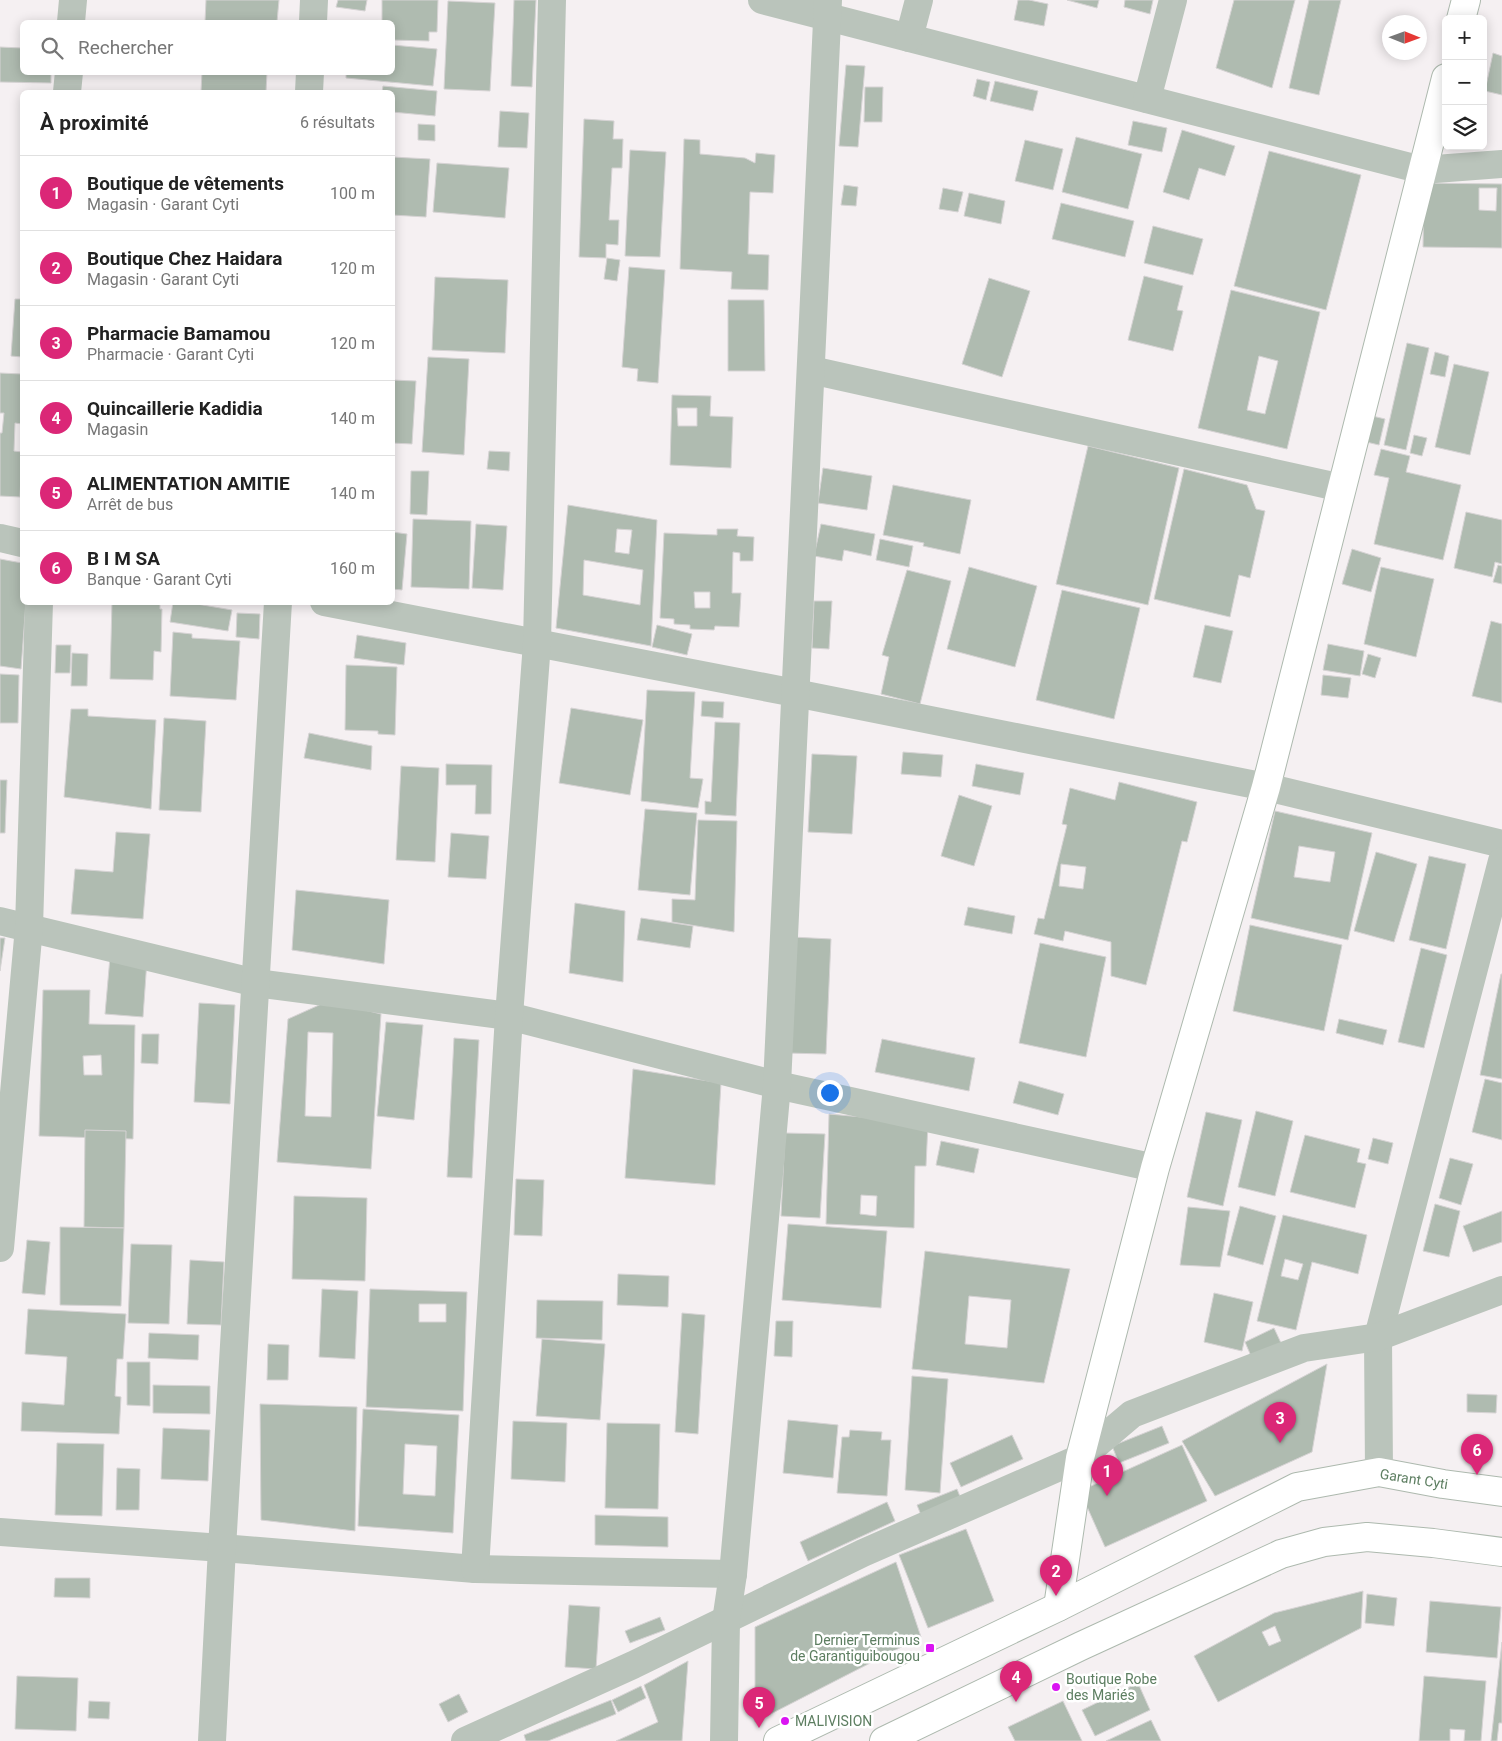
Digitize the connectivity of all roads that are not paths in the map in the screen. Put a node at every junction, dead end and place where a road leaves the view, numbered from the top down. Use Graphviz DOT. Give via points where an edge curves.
graph roads {
  1 [pos="73,0"];
  2 [pos="314,0"];
  3 [pos="552,0"];
  4 [pos="762,0"];
  5 [pos="919,0"];
  6 [pos="1173,0"];
  7 [pos="1466,0"];
  8 [pos="828,8"];
  9 [pos="1462,15"];
  10 [pos="72,20"];
  11 [pos="313,20"];
  12 [pos="909,38"];
  13 [pos="68,75"];
  14 [pos="310,75"];
  15 [pos="67,90"];
  16 [pos="309,90"];
  17 [pos="1442,93"];
  18 [pos="1147,99"];
  19 [pos="1502,164"];
  20 [pos="1422,170"];
  21 [pos="811,370"];
  22 [pos="1342,488"];
  23 [pos="0,538"];
  24 [pos="20,543"];
  25 [pos="39,605"];
  26 [pos="278,605"];
  27 [pos="340,605"];
  28 [pos="537,643"];
  29 [pos="795,693"];
  30 [pos="1266,786"];
  31 [pos="1502,844"];
  32 [pos="1502,861"];
  33 [pos="0,920"];
  34 [pos="29,927"];
  35 [pos="256,983"];
  36 [pos="509,1016"];
  37 [pos="777,1084"];
  38 [pos="1155,1168"];
  39 [pos="0,1248"];
  40 [pos="1502,1290"];
  41 [pos="1378,1337"];
  42 [pos="1080,1458"];
  43 [pos="1379,1472"];
  44 [pos="1502,1492"];
  45 [pos="0,1532"];
  46 [pos="222,1548"];
  47 [pos="1502,1552"];
  48 [pos="475,1569"];
  49 [pos="733,1574"];
  50 [pos="1058,1607"];
  51 [pos="726,1621"];
  52 [pos="918,1733"];
  53 [pos="212,1741"];
  54 [pos="465,1741"];
  55 [pos="724,1741"];
  56 [pos="778,1741"];
  57 [pos="884,1741"];
  1 -- 10 [label="street"];
  2 -- 11 [label="street"];
  3 -- 28 [label="street"];
  4 -- 8 [label="street"];
  5 -- 12 [label="street"];
  6 -- 18 [label="street"];
  7 -- 9 [label="street"];
  8 -- 12 [label="street"];
  8 -- 21 [label="street"];
  12 -- 18 [label="street"];
  13 -- 15 [label="street"];
  14 -- 16 [label="street"];
  17 -- 20 [label="street"];
  18 -- 20 [label="street"];
  19 -- 20 [label="street"];
  20 -- 22 [label="street"];
  21 -- 22 [label="street"];
  21 -- 29 [label="street"];
  22 -- 30 [label="street"];
  23 -- 24 [label="street"];
  25 -- 34 [label="street"];
  26 -- 35 [label="street"];
  27 -- 28 [label="street"];
  28 -- 29 [label="street"];
  28 -- 36 [label="street"];
  29 -- 30 [label="street"];
  29 -- 37 [label="street"];
  30 -- 31 [label="street"];
  30 -- 38 [label="street"];
  32 -- 41 [label="street"];
  33 -- 34 [label="street"];
  34 -- 35 [label="street"];
  34 -- 39 [label="street"];
  35 -- 36 [label="street"];
  35 -- 46 [label="street"];
  36 -- 37 [label="street"];
  36 -- 48 [label="street"];
  37 -- 38 [label="street"];
  37 -- 49 [label="street"];
  38 -- 42 [label="street"];
  40 -- 41 [label="street"];
  41 -- 42 [label="street" via="1304,1348 1132,1414"];
  41 -- 43 [label="street"];
  42 -- 50 [label="street"];
  42 -- 51 [label="street" via="863,1553"];
  43 -- 44 [label="street, Garant Cyti"];
  43 -- 50 [label="street, Garant Cyti" via="1297,1487"];
  45 -- 46 [label="street"];
  46 -- 48 [label="street"];
  46 -- 53 [label="street"];
  47 -- 52 [label="street" via="1367,1536 1324,1542 1281,1554 1081,1646"];
  48 -- 49 [label="street"];
  49 -- 51 [label="street"];
  50 -- 56 [label="street, Garant Cyti"];
  51 -- 54 [label="street"];
  51 -- 55 [label="street"];
  52 -- 57 [label="street"];
}
